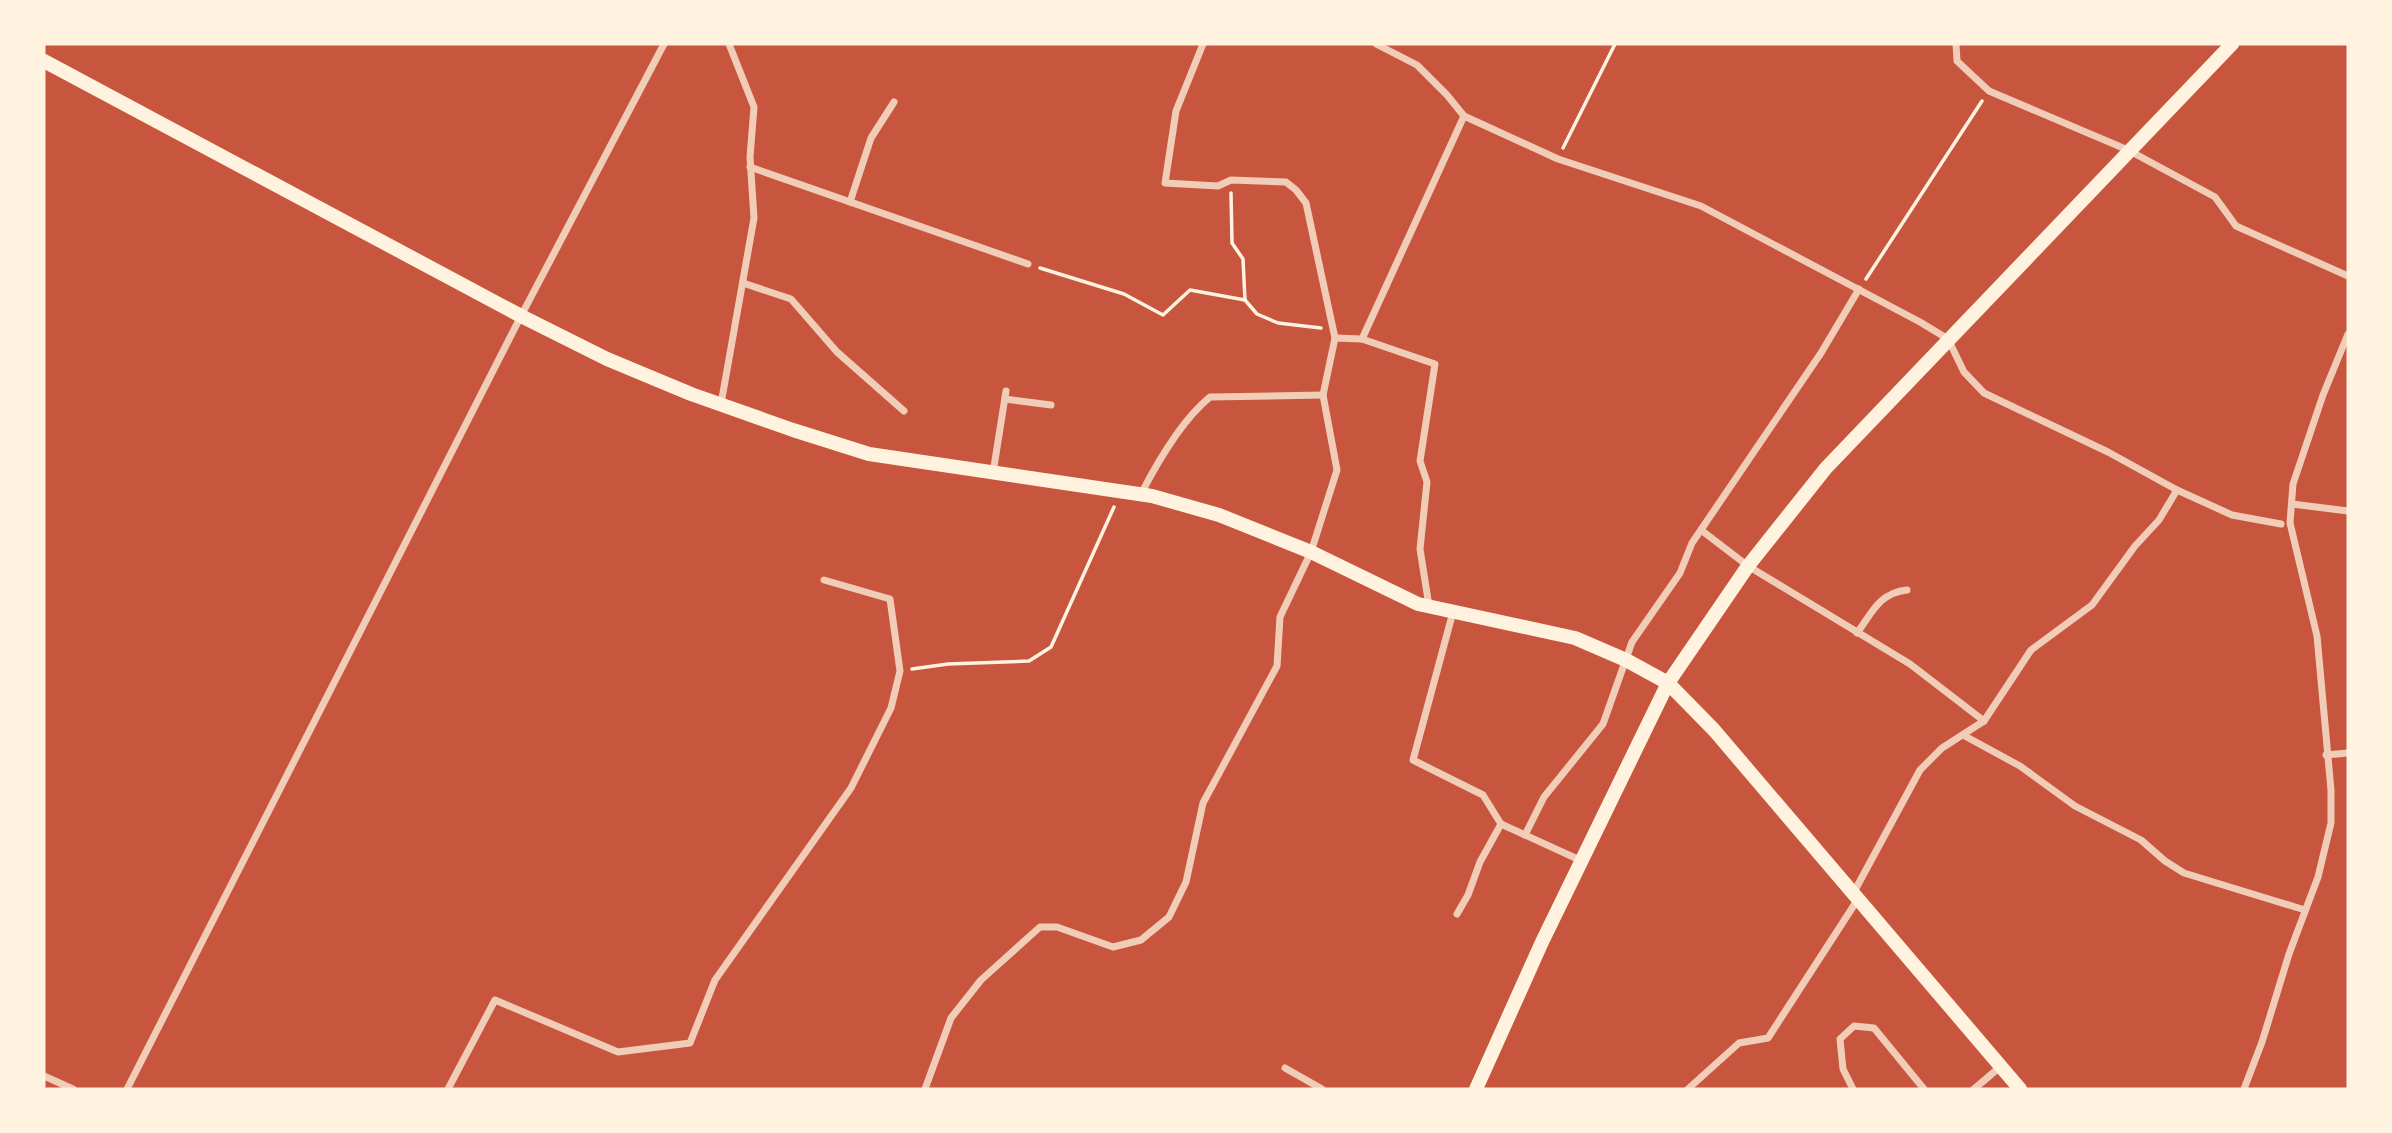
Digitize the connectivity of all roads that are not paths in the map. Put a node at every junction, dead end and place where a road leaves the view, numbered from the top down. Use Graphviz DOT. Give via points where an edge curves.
graph roads {
  1 [pos="664,44"];
  2 [pos="729,44"];
  3 [pos="1203,44"];
  4 [pos="1376,44"];
  5 [pos="1956,44"];
  6 [pos="2232,44"];
  7 [pos="44,61"];
  8 [pos="894,102"];
  9 [pos="1464,116"];
  10 [pos="2128,150"];
  11 [pos="750,167"];
  12 [pos="850,202"];
  13 [pos="1028,264"];
  14 [pos="2348,276"];
  15 [pos="743,283"];
  16 [pos="1859,289"];
  17 [pos="521,316"];
  18 [pos="1334,334"];
  19 [pos="2348,334"];
  20 [pos="1362,338"];
  21 [pos="1948,339"];
  22 [pos="1323,395"];
  23 [pos="721,404"];
  24 [pos="1051,405"];
  25 [pos="904,411"];
  26 [pos="993,474"];
  27 [pos="2177,489"];
  28 [pos="1141,495"];
  29 [pos="2291,504"];
  30 [pos="2348,511"];
  31 [pos="2281,524"];
  32 [pos="1701,530"];
  33 [pos="1311,552"];
  34 [pos="1748,565"];
  35 [pos="824,580"];
  36 [pos="1907,590"];
  37 [pos="1429,606"];
  38 [pos="1453,612"];
  39 [pos="1857,633"];
  40 [pos="1626,660"];
  41 [pos="1668,683"];
  42 [pos="1984,721"];
  43 [pos="1963,735"];
  44 [pos="2348,753"];
  45 [pos="2326,755"];
  46 [pos="1501,824"];
  47 [pos="1525,835"];
  48 [pos="1582,862"];
  49 [pos="1856,895"];
  50 [pos="2305,910"];
  51 [pos="1457,914"];
  52 [pos="2001,1066"];
  53 [pos="1285,1068"];
  54 [pos="44,1076"];
  55 [pos="73,1089"];
  56 [pos="127,1089"];
  57 [pos="447,1089"];
  58 [pos="925,1089"];
  59 [pos="1322,1089"];
  60 [pos="1476,1089"];
  61 [pos="1688,1089"];
  62 [pos="1853,1089"];
  63 [pos="1924,1089"];
  64 [pos="1974,1089"];
  65 [pos="2020,1089"];
  66 [pos="2244,1089"];
  1 -- 17 [label="street"];
  2 -- 11 [label="street" via="754,107"];
  3 -- 18 [label="street" via="1176,111 1165,183 1218,186 1231,180 1286,181 1306,203"];
  4 -- 9 [label="street" via="1417,65"];
  5 -- 10 [label="street" via="1957,61 1989,91"];
  6 -- 10 [label="main road"];
  7 -- 17 [label="main road"];
  8 -- 12 [label="street" via="871,138"];
  9 -- 16 [label="street" via="1558,159 1701,206"];
  9 -- 20 [label="street"];
  10 -- 14 [label="street" via="2215,197 2236,226"];
  10 -- 21 [label="main road"];
  11 -- 12 [label="street"];
  11 -- 15 [label="street" via="754,218"];
  12 -- 13 [label="street"];
  15 -- 23 [label="street"];
  15 -- 25 [label="street" via="791,299 836,352"];
  16 -- 21 [label="street"];
  16 -- 32 [label="street"];
  17 -- 23 [label="main road" via="607,359"];
  17 -- 56 [label="street"];
  18 -- 20 [label="street"];
  18 -- 22 [label="street"];
  19 -- 29 [label="street" via="2297,471"];
  20 -- 37 [label="street" via="1435,364 1420,461 1427,482 1420,549"];
  21 -- 27 [label="street" via="1964,372 1984,393"];
  21 -- 34 [label="main road" via="1826,468"];
  22 -- 28 [label="street" via="1210,397 1196,408"];
  22 -- 33 [label="street" via="1337,470"];
  23 -- 26 [label="main road" via="869,454"];
  24 -- 26 [label="street" via="1006,395"];
  26 -- 28 [label="main road"];
  27 -- 31 [label="street" via="2232,515"];
  27 -- 42 [label="street" via="2159,520 2092,605 2031,650"];
  28 -- 33 [label="main road" via="1219,515"];
  29 -- 30 [label="street"];
  29 -- 45 [label="street" via="2290,523 2317,636"];
  32 -- 34 [label="street"];
  32 -- 40 [label="street" via="1680,573 1632,642"];
  33 -- 37 [label="main road"];
  33 -- 58 [label="street" via="1280,617 1278,667 1203,803 1186,883 1169,917 1141,940 1113,947 1057,927 1040,927 981,980 950,1018"];
  34 -- 39 [label="street"];
  34 -- 41 [label="main road"];
  35 -- 57 [label="street" via="890,599 900,671 891,708 851,788 715,981 690,1042 618,1052 495,1000"];
  36 -- 39 [label="street" via="1885,596"];
  37 -- 38 [label="main road"];
  38 -- 40 [label="main road" via="1575,638"];
  38 -- 46 [label="street" via="1413,760 1483,795"];
  39 -- 42 [label="street" via="1910,664"];
  40 -- 41 [label="main road"];
  40 -- 47 [label="street" via="1603,724 1544,797"];
  41 -- 48 [label="main road"];
  41 -- 49 [label="main road"];
  42 -- 43 [label="street"];
  43 -- 49 [label="street" via="1941,748 1920,770"];
  43 -- 50 [label="street" via="2020,766 2075,806 2141,840 2184,873"];
  44 -- 45 [label="street"];
  45 -- 50 [label="street" via="2331,823"];
  46 -- 47 [label="street"];
  46 -- 51 [label="street"];
  47 -- 48 [label="street"];
  48 -- 60 [label="main road"];
  49 -- 52 [label="main road"];
  49 -- 61 [label="street" via="1768,1038 1739,1043"];
  50 -- 66 [label="street"];
  52 -- 64 [label="street"];
  52 -- 65 [label="main road"];
  53 -- 59 [label="street"];
  54 -- 55 [label="street"];
  62 -- 63 [label="street" via="1843,1069 1840,1039 1854,1026 1874,1028"];
}
